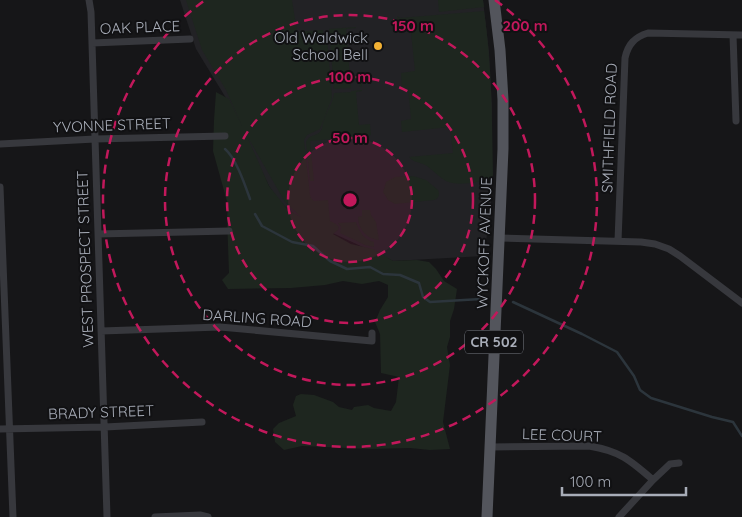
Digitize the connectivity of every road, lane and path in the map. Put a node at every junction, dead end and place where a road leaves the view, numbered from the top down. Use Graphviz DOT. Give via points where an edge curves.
graph roads {
  1 [pos="90,0"];
  2 [pos="494,0"];
  3 [pos="742,35"];
  4 [pos="733,36"];
  5 [pos="190,39"];
  6 [pos="92,43"];
  7 [pos="736,121"];
  8 [pos="225,136"];
  9 [pos="95,139"];
  10 [pos="0,144"];
  11 [pos="0,187"];
  12 [pos="229,230"];
  13 [pos="98,234"];
  14 [pos="499,238"];
  15 [pos="618,241"];
  16 [pos="742,303"];
  17 [pos="101,331"];
  18 [pos="372,333"];
  19 [pos="202,422"];
  20 [pos="104,427"];
  21 [pos="0,429"];
  22 [pos="9,429"];
  23 [pos="490,447"];
  24 [pos="680,462"];
  25 [pos="653,480"];
  26 [pos="13,517"];
  27 [pos="108,517"];
  28 [pos="154,517"];
  29 [pos="208,517"];
  30 [pos="487,517"];
  31 [pos="619,517"];
  1 -- 6 [label="street, WEST PROSPECT STREET"];
  2 -- 14 [label="main road, WYCKOFF AVENUE / CR 502" via="503,100"];
  3 -- 4 [label="street, SMITHFIELD ROAD"];
  4 -- 7 [label="street"];
  4 -- 15 [label="street, SMITHFIELD ROAD" via="648,33 640,35 629,45 625,58"];
  5 -- 6 [label="street, OAK PLACE"];
  6 -- 9 [label="street, WEST PROSPECT STREET"];
  8 -- 9 [label="street, YVONNE STREET"];
  9 -- 10 [label="street, YVONNE STREET"];
  9 -- 13 [label="street, WEST PROSPECT STREET"];
  11 -- 22 [label="street"];
  12 -- 13 [label="street"];
  13 -- 17 [label="street, WEST PROSPECT STREET"];
  14 -- 15 [label="street"];
  14 -- 23 [label="main road, WYCKOFF AVENUE / CR 502"];
  15 -- 16 [label="street" via="655,244 669,249"];
  17 -- 18 [label="street, DARLING ROAD" via="220,327 372,341"];
  17 -- 20 [label="street, WEST PROSPECT STREET"];
  19 -- 20 [label="street, BRADY STREET"];
  20 -- 22 [label="street, BRADY STREET"];
  20 -- 27 [label="street, WEST PROSPECT STREET"];
  21 -- 22 [label="street, BRADY STREET"];
  22 -- 26 [label="street"];
  23 -- 25 [label="street, LEE COURT" via="603,448 630,460"];
  23 -- 30 [label="main road, WYCKOFF AVENUE / CR 502"];
  24 -- 25 [label="street" via="670,464"];
  25 -- 31 [label="street"];
  28 -- 29 [label="street"];
}
